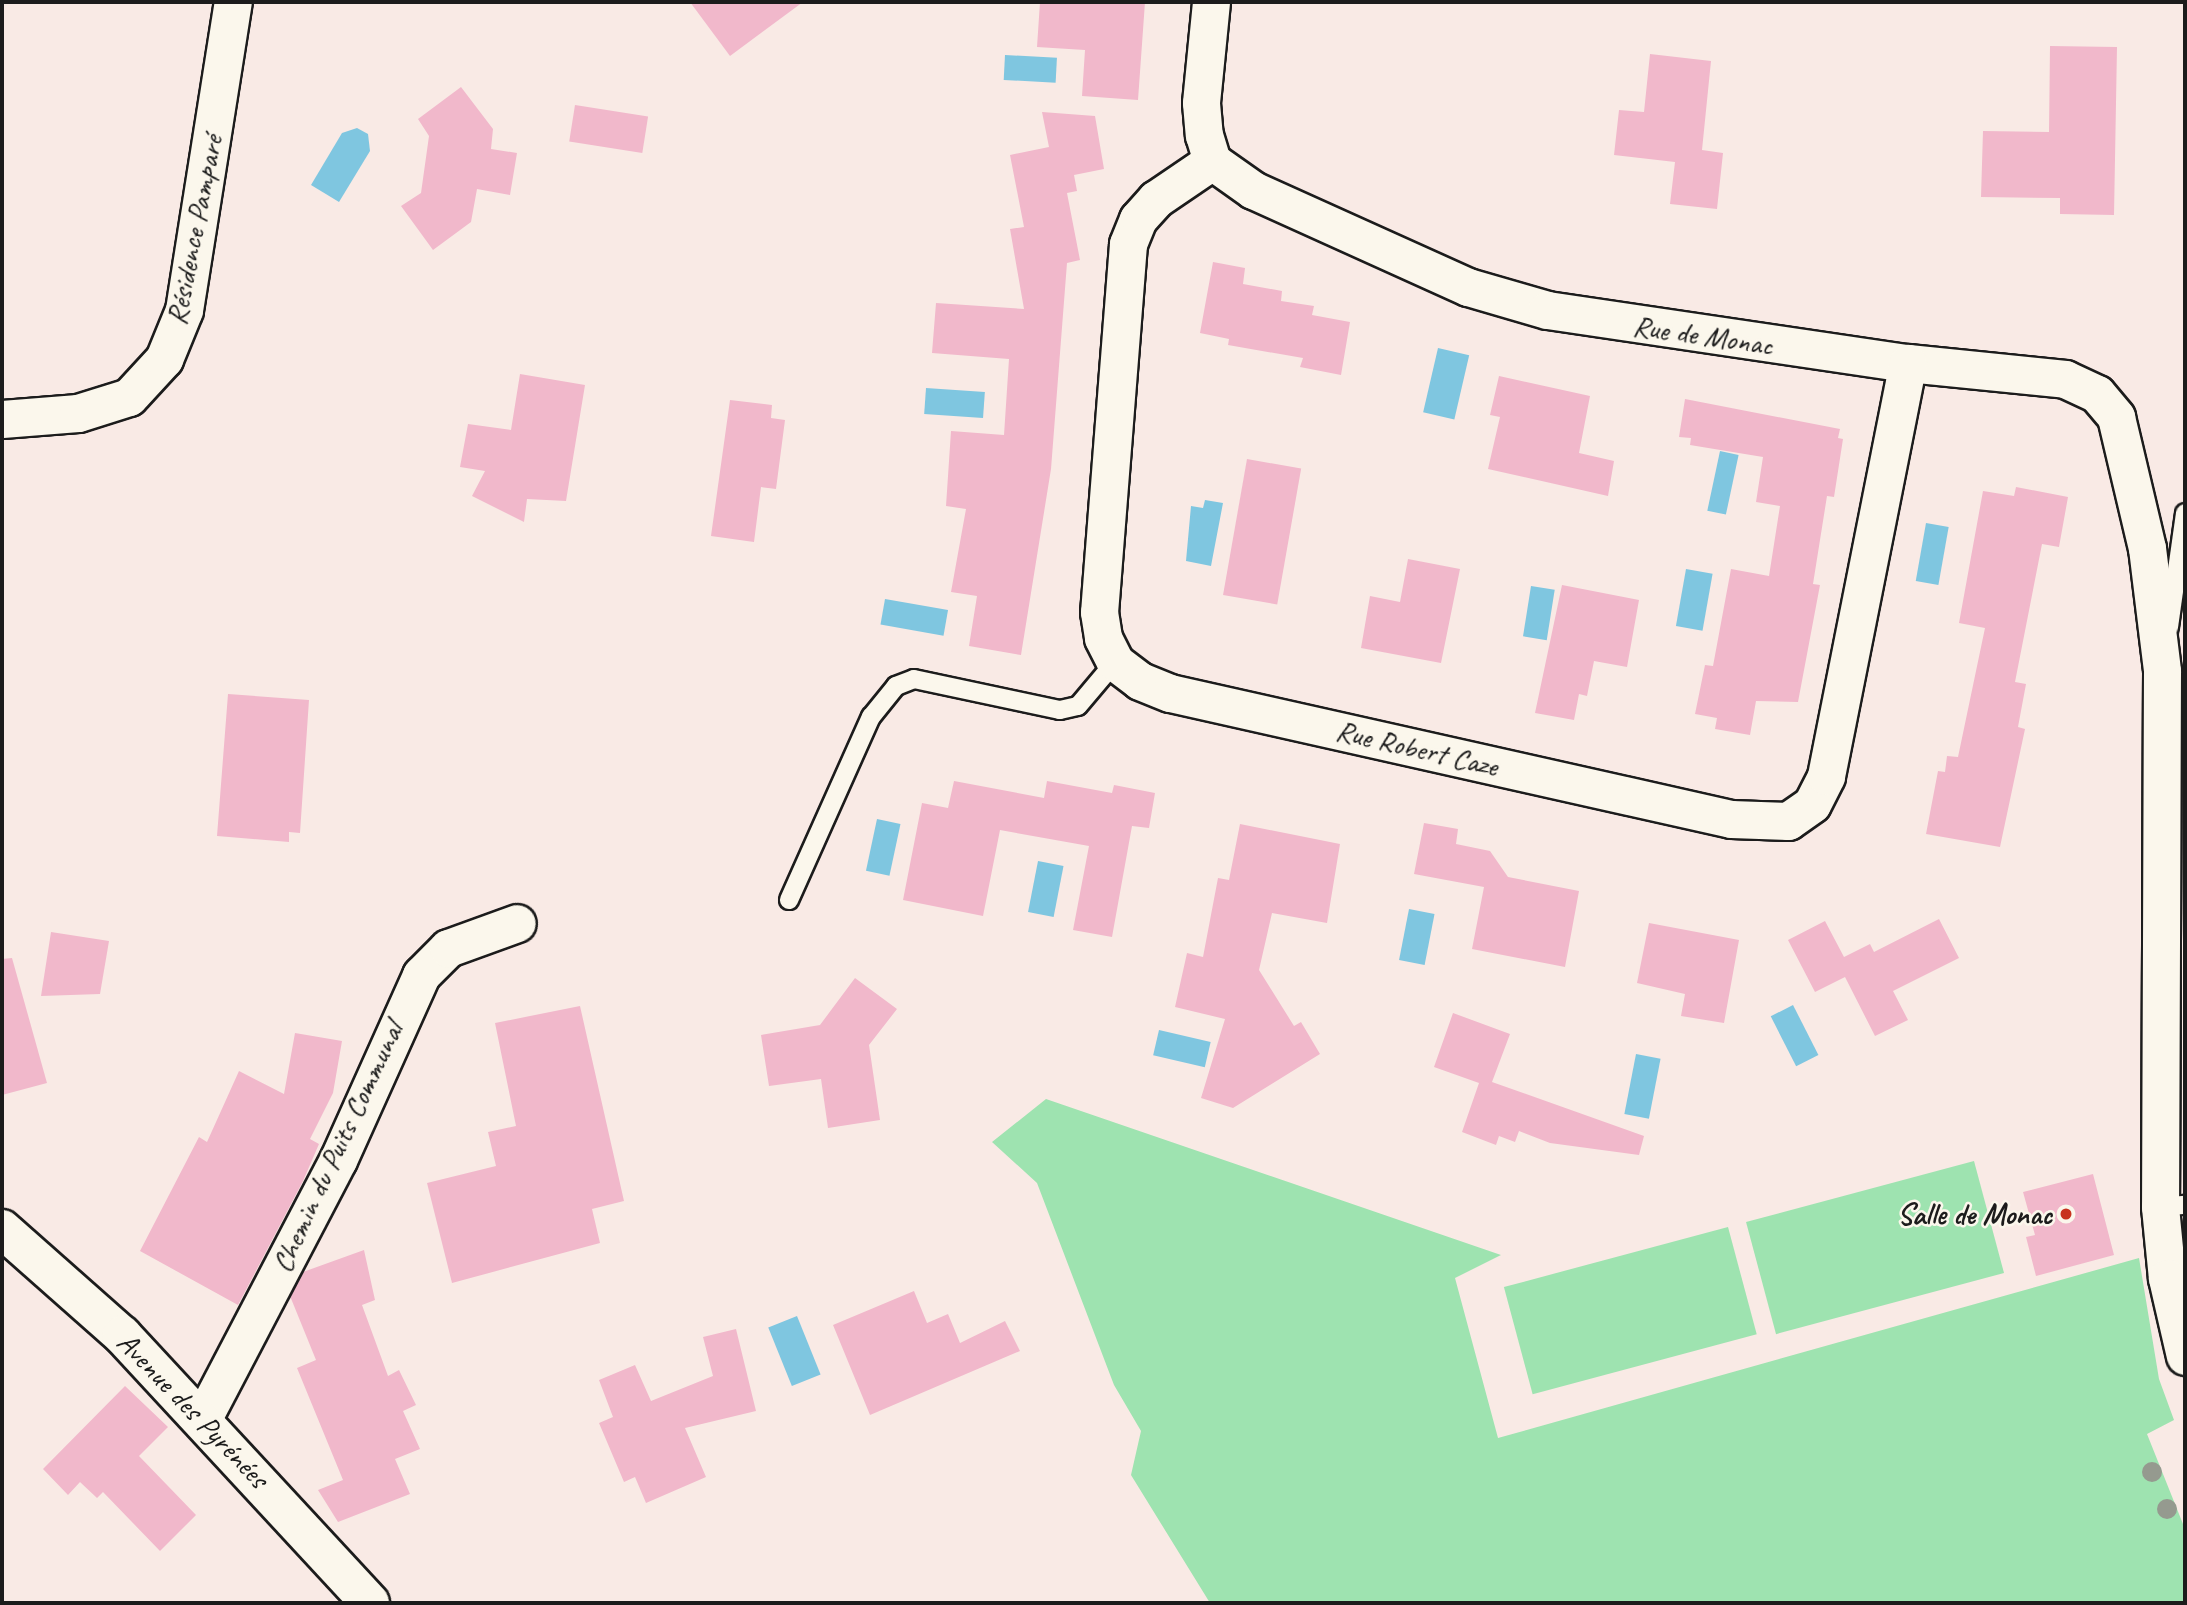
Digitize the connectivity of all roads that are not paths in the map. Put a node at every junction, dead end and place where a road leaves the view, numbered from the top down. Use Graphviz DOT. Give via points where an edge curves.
graph roads {
  1 [pos="233,2"];
  2 [pos="1211,2"];
  3 [pos="1213,161"];
  4 [pos="1908,363"];
  5 [pos="2,419"];
  6 [pos="2185,513"];
  7 [pos="1115,662"];
  8 [pos="2162,671"];
  9 [pos="789,900"];
  10 [pos="517,923"];
  11 [pos="2173,1206"];
  12 [pos="2,1229"];
  13 [pos="2185,1356"];
  14 [pos="203,1418"];
  15 [pos="370,1603"];
  1 -- 5 [label="street, Résidence Pamparé" via="184,310 164,359 129,397 78,413"];
  2 -- 3 [label="street" via="1201,103"];
  3 -- 4 [label="street, Rue de Monac" via="1253,190 1468,287 1627,325"];
  3 -- 7 [label="street" via="1156,199 1138,219 1128,244 1099,612 1103,638"];
  4 -- 7 [label="street, Rue Robert Caze" via="1826,776 1812,804 1787,821 1731,819 1183,696 1140,681"];
  4 -- 8 [label="street, Rue de Monac" via="2065,379 2097,394 2116,417 2147,548"];
  6 -- 8 [label="lane"];
  7 -- 9 [label="lane" via="1078,706 1060,710 914,679 897,686 872,717"];
  8 -- 11 [label="street, Rue de Monac"];
  10 -- 14 [label="street, Chemin du Puits Communal" via="448,948 421,975 338,1160"];
  11 -- 13 [label="street, Rue de Monac" via="2167,1278"];
  12 -- 14 [label="street, Avenue des Pyrénées" via="83,1298"];
  14 -- 15 [label="street, Avenue des Pyrénées"];
}
